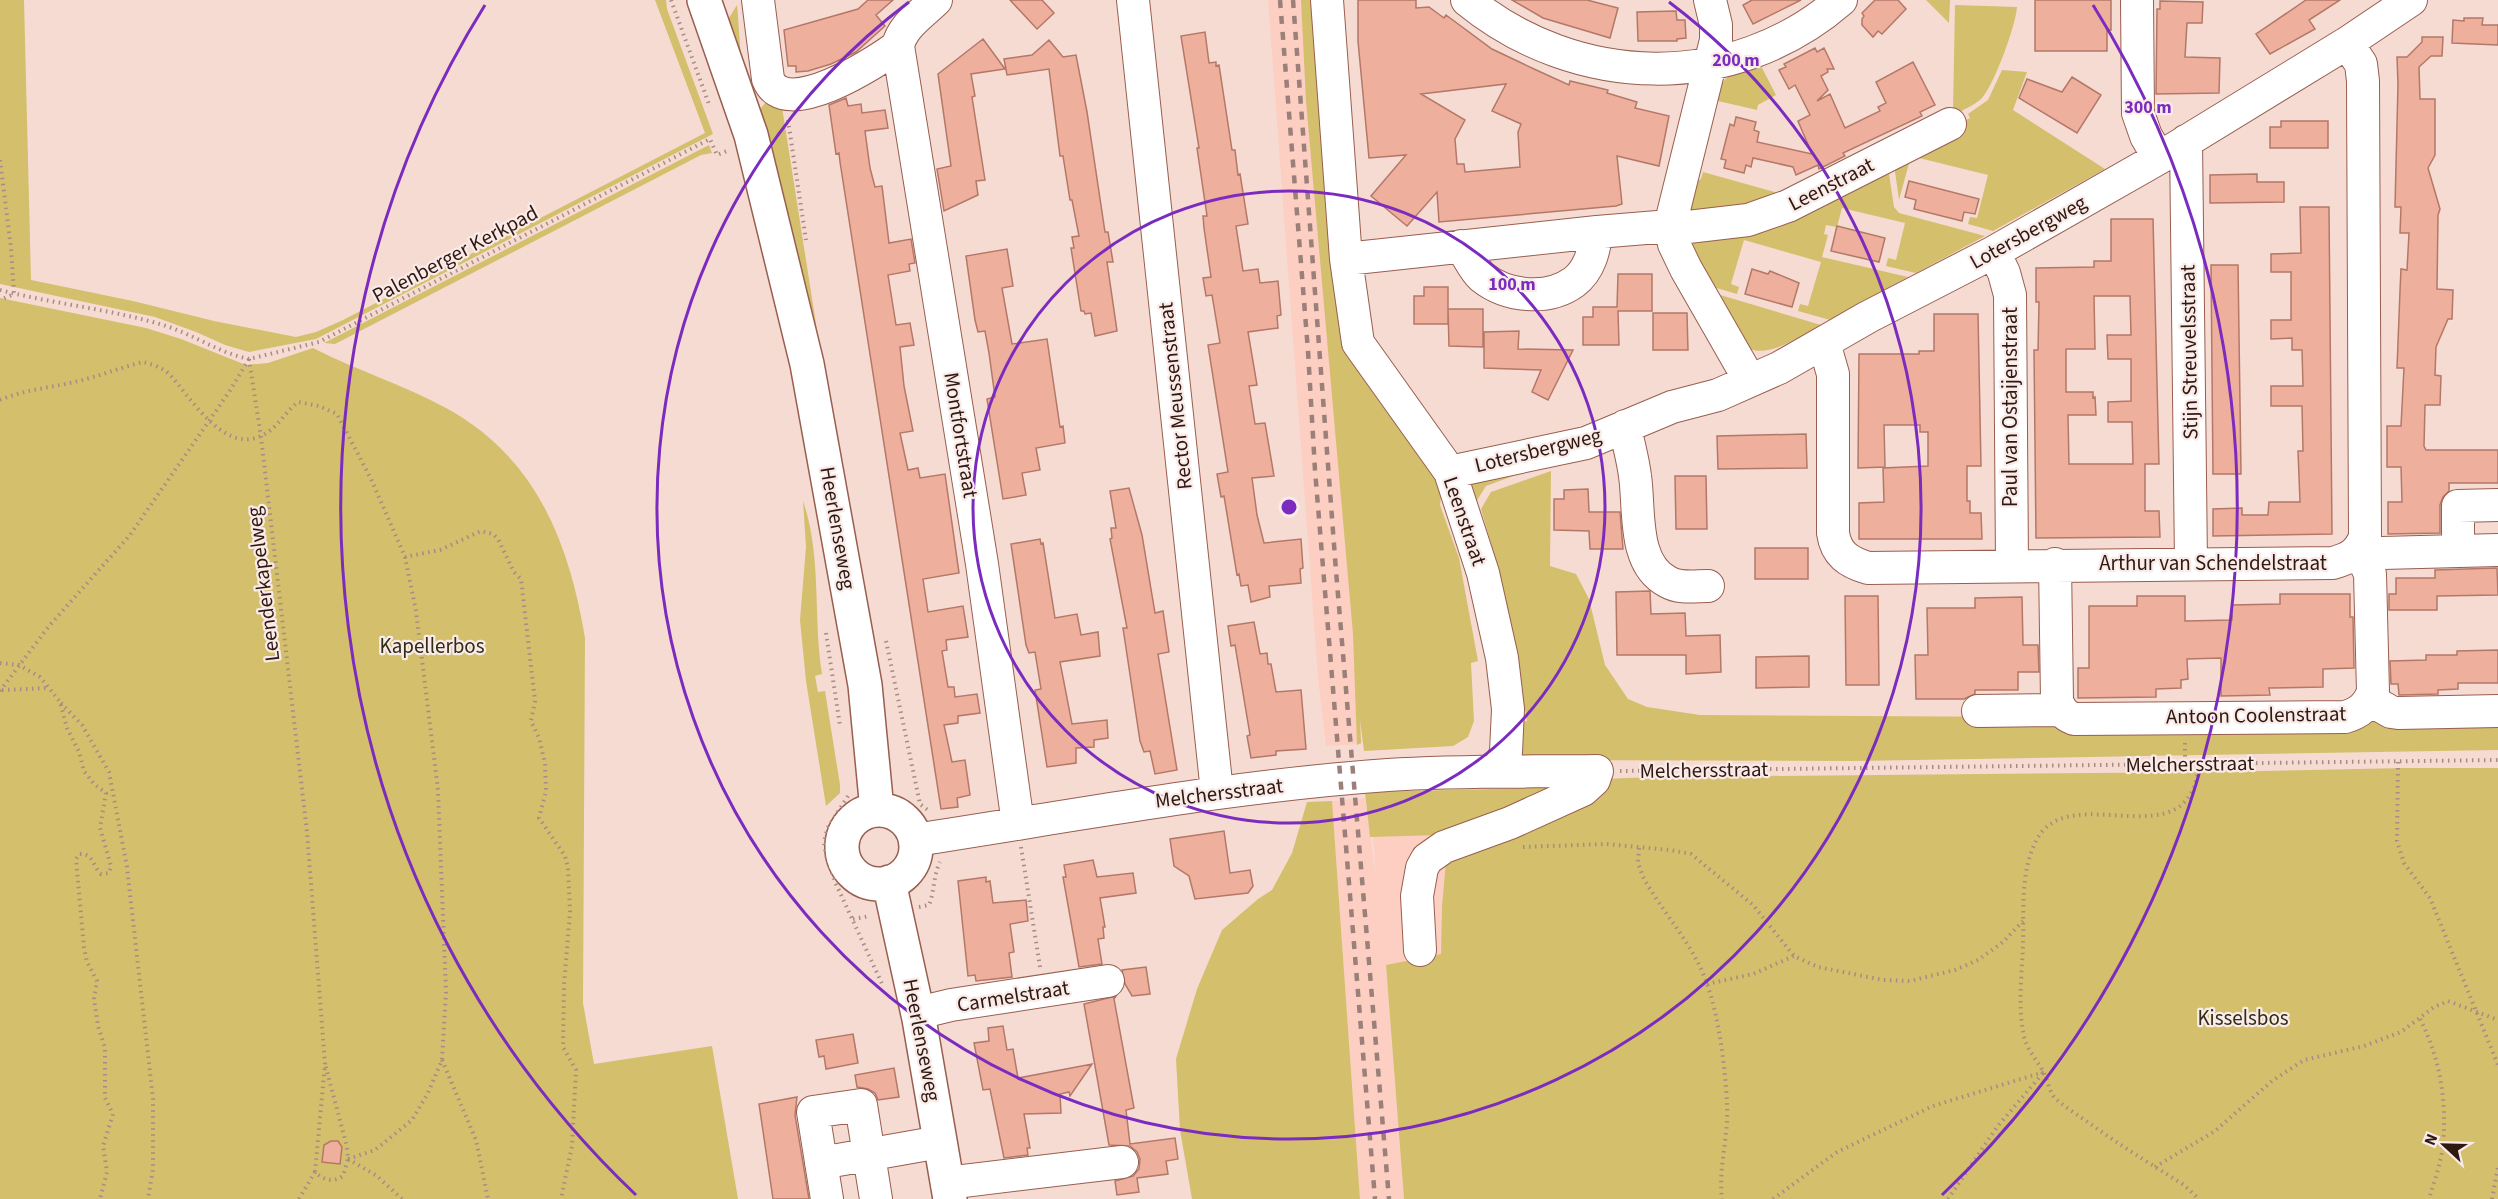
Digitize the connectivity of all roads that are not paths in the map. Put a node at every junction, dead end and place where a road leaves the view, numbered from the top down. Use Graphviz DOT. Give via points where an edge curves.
graph roads {
  1 [pos="683,0"];
  2 [pos="704,0"];
  3 [pos="758,0"];
  4 [pos="936,0"];
  5 [pos="1132,0"];
  6 [pos="1327,0"];
  7 [pos="1467,0"];
  8 [pos="1710,0"];
  9 [pos="1841,0"];
  10 [pos="2137,0"];
  11 [pos="2411,0"];
  12 [pos="2347,43"];
  13 [pos="898,46"];
  14 [pos="1710,63"];
  15 [pos="1950,124"];
  16 [pos="2186,141"];
  17 [pos="2159,158"];
  18 [pos="1670,226"];
  19 [pos="1598,232"];
  20 [pos="1461,246"];
  21 [pos="779,250"];
  22 [pos="1994,252"];
  23 [pos="1346,260"];
  24 [pos="1824,343"];
  25 [pos="1749,379"];
  26 [pos="1625,426"];
  27 [pos="1450,472"];
  28 [pos="2498,505"];
  29 [pos="2458,550"];
  30 [pos="2498,550"];
  31 [pos="2360,551"];
  32 [pos="2192,563"];
  33 [pos="2055,564"];
  34 [pos="2012,565"];
  35 [pos="1708,586"];
  36 [pos="2370,700"];
  37 [pos="2060,710"];
  38 [pos="1978,711"];
  39 [pos="2498,711"];
  40 [pos="1494,771"];
  41 [pos="1218,792"];
  42 [pos="877,810"];
  43 [pos="1018,824"];
  44 [pos="931,838"];
  45 [pos="889,882"];
  46 [pos="1420,950"];
  47 [pos="1108,981"];
  48 [pos="918,1013"];
  49 [pos="940,1142"];
  50 [pos="869,1154"];
  51 [pos="1122,1162"];
  52 [pos="821,1163"];
  53 [pos="948,1191"];
  54 [pos="827,1199"];
  55 [pos="876,1199"];
  1 -- 21 [label="main road, Heerlenseweg"];
  2 -- 21 [label="main road, Heerlenseweg" via="751,135"];
  3 -- 13 [label="street" via="768,79 771,88 784,96 822,88 875,63"];
  4 -- 13 [label="street" via="905,29"];
  5 -- 41 [label="street, Rector Meussenstraat"];
  6 -- 23 [label="street, Leenstraat"];
  7 -- 14 [label="street" via="1528,40 1580,60 1634,69"];
  8 -- 14 [label="street" via="1717,32"];
  9 -- 14 [label="street" via="1781,40"];
  10 -- 17 [label="street" via="2138,113"];
  11 -- 12 [label="street, Lotersbergweg"];
  12 -- 16 [label="street, Lotersbergweg"];
  12 -- 31 [label="street" via="2361,64 2363,81 2365,537"];
  13 -- 43 [label="street, Montfortstraat" via="982,564"];
  14 -- 18 [label="street"];
  15 -- 18 [label="street, Leenstraat" via="1765,215 1733,222"];
  16 -- 17 [label="street, Lotersbergweg"];
  16 -- 32 [label="street, Stijn Streuvelsstraat"];
  17 -- 22 [label="street, Lotersbergweg"];
  18 -- 19 [label="street, Leenstraat"];
  18 -- 25 [label="street" via="1686,269"];
  19 -- 20 [label="street, Leenstraat"];
  19 -- 20 [label="street" via="1588,266 1575,281 1558,291 1536,295 1495,286 1480,275"];
  20 -- 23 [label="street, Leenstraat"];
  21 -- 42 [label="main road, Heerlenseweg" via="814,396 849,583 865,685"];
  22 -- 24 [label="street, Lotersbergweg"];
  22 -- 34 [label="street, Paul van Ostaijenstraat" via="2010,295"];
  23 -- 27 [label="street, Leenstraat" via="1358,343"];
  24 -- 25 [label="street, Lotersbergweg" via="1779,368"];
  24 -- 34 [label="street, Arthur van Schendelstraat" via="1833,374 1832,526 1841,555 1868,568"];
  25 -- 26 [label="street, Lotersbergweg" via="1718,395 1672,407"];
  26 -- 27 [label="street, Lotersbergweg" via="1586,442"];
  26 -- 35 [label="street, Lotersbergweg" via="1641,538 1649,563 1665,581 1679,587"];
  27 -- 40 [label="street, Leenstraat" via="1483,573 1502,658 1508,710 1506,752"];
  28 -- 29 [label="street" via="2458,506"];
  29 -- 30 [label="street"];
  29 -- 31 [label="street"];
  31 -- 32 [label="street, Arthur van Schendelstraat" via="2333,563"];
  31 -- 36 [label="street, Antoon Coolenstraat" via="2370,574"];
  32 -- 33 [label="street, Arthur van Schendelstraat"];
  33 -- 34 [label="street, Arthur van Schendelstraat"];
  33 -- 37 [label="street"];
  36 -- 37 [label="street, Antoon Coolenstraat" via="2360,711 2345,717 2074,719"];
  36 -- 39 [label="street" via="2398,713"];
  37 -- 38 [label="street, Antoon Coolenstraat"];
  40 -- 41 [label="street, Melchersstraat" via="1389,774"];
  40 -- 46 [label="street, Melchersstraat" via="1597,771 1584,789 1510,823 1444,847 1427,859 1417,896"];
  41 -- 43 [label="street, Melchersstraat"];
  42 -- 44 [label="main road" via="902,818 913,832"];
  42 -- 45 [label="main road" via="850,824 843,853 851,872 859,878 879,884"];
  43 -- 44 [label="street, Melchersstraat"];
  44 -- 45 [label="main road" via="899,878"];
  45 -- 48 [label="main road, Heerlenseweg"];
  47 -- 48 [label="street, Carmelstraat"];
  48 -- 49 [label="main road, Heerlenseweg"];
  49 -- 50 [label="street"];
  49 -- 53 [label="main road, Heerlenseweg"];
  50 -- 52 [label="street"];
  50 -- 52 [label="street" via="861,1105 811,1099"];
  50 -- 55 [label="street"];
  51 -- 53 [label="street"];
  52 -- 54 [label="street"];
}
